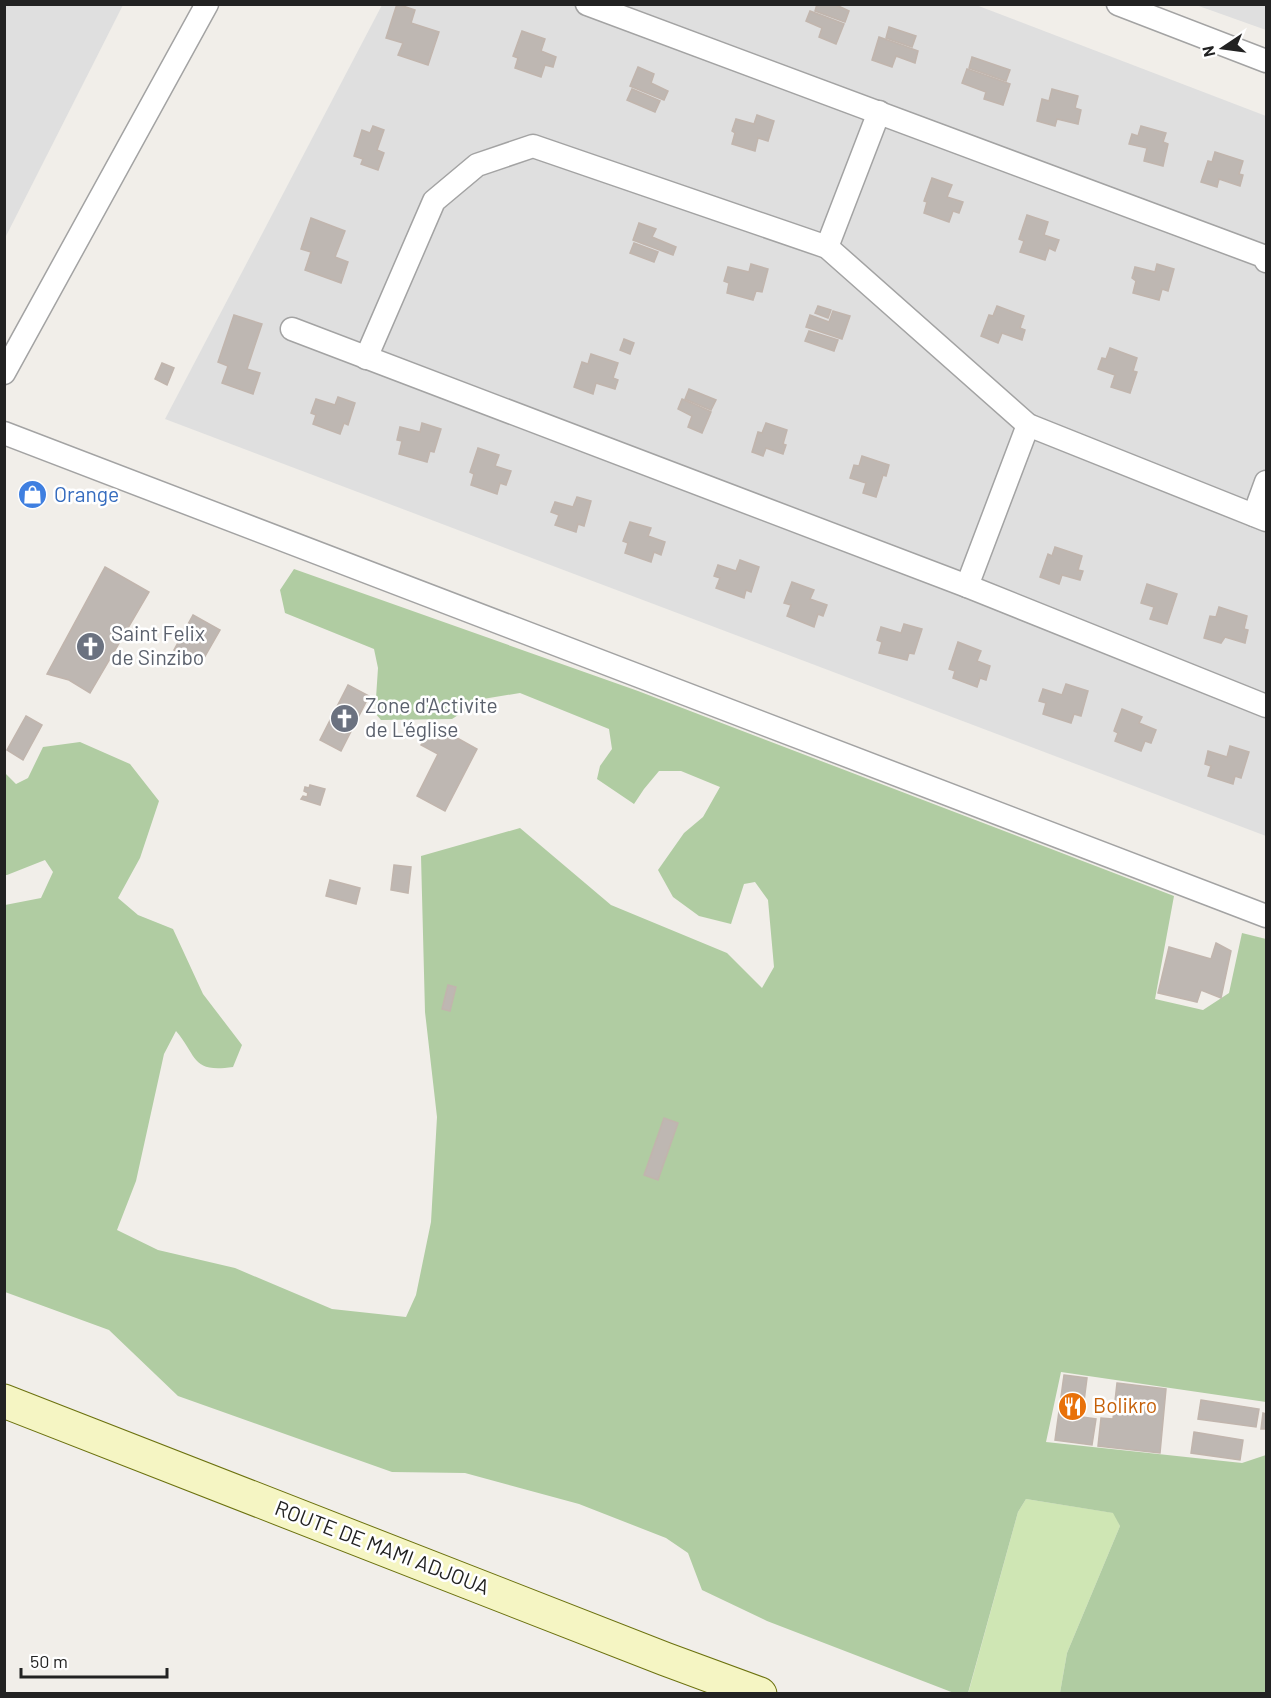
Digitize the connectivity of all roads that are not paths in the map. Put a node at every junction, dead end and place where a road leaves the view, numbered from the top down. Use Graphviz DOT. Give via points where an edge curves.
graph roads {
  1 [pos="207,4"];
  2 [pos="587,4"];
  3 [pos="1118,4"];
  4 [pos="1266,61"];
  5 [pos="879,112"];
  6 [pos="827,247"];
  7 [pos="1266,261"];
  8 [pos="292,329"];
  9 [pos="366,358"];
  10 [pos="4,373"];
  11 [pos="1028,425"];
  12 [pos="4,433"];
  13 [pos="1266,482"];
  14 [pos="1260,517"];
  15 [pos="968,586"];
  16 [pos="1266,706"];
  17 [pos="1266,916"];
  18 [pos="4,1401"];
  19 [pos="760,1694"];
  1 -- 10 [label="street"];
  2 -- 5 [label="street"];
  3 -- 4 [label="street"];
  5 -- 6 [label="street"];
  5 -- 7 [label="street" via="1263,256"];
  6 -- 9 [label="street" via="533,146 477,165 434,201"];
  6 -- 11 [label="street"];
  8 -- 9 [label="street"];
  9 -- 15 [label="street"];
  11 -- 14 [label="street"];
  11 -- 15 [label="street"];
  12 -- 17 [label="street"];
  13 -- 14 [label="street"];
  15 -- 16 [label="street"];
  18 -- 19 [label="street, ROUTE DE MAMI ADJOUA"];
}
